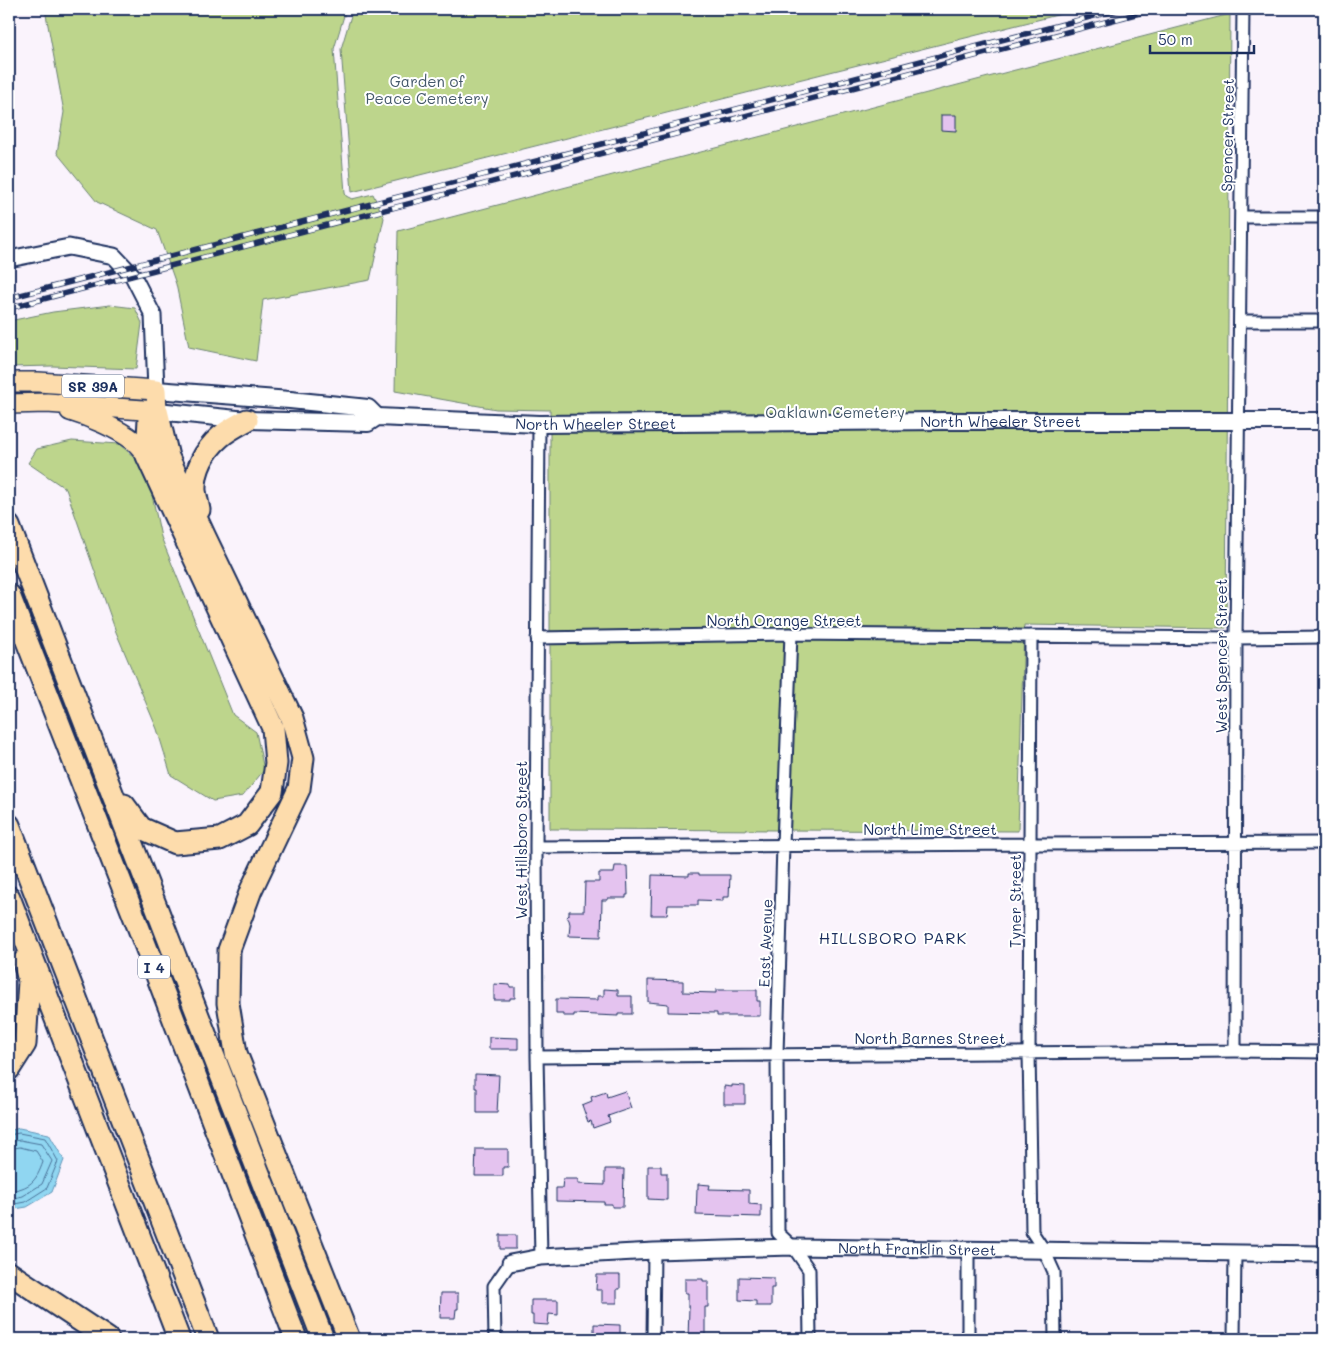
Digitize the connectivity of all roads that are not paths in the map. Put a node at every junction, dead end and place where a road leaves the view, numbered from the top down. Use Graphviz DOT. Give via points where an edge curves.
graph roads {
  1 [pos="1243,9"];
  2 [pos="1324,216"];
  3 [pos="1241,217"];
  4 [pos="9,259"];
  5 [pos="1241,261"];
  6 [pos="1240,321"];
  7 [pos="1324,321"];
  8 [pos="9,382"];
  9 [pos="156,390"];
  10 [pos="47,403"];
  11 [pos="9,404"];
  12 [pos="157,411"];
  13 [pos="377,418"];
  14 [pos="247,420"];
  15 [pos="1239,420"];
  16 [pos="1324,421"];
  17 [pos="539,424"];
  18 [pos="147,456"];
  19 [pos="9,526"];
  20 [pos="204,535"];
  21 [pos="9,595"];
  22 [pos="791,634"];
  23 [pos="1031,636"];
  24 [pos="1324,637"];
  25 [pos="537,638"];
  26 [pos="1236,638"];
  27 [pos="108,782"];
  28 [pos="9,825"];
  29 [pos="1324,843"];
  30 [pos="1030,844"];
  31 [pos="1235,844"];
  32 [pos="783,845"];
  33 [pos="536,847"];
  34 [pos="9,897"];
  35 [pos="9,908"];
  36 [pos="1235,1051"];
  37 [pos="1029,1052"];
  38 [pos="1324,1052"];
  39 [pos="777,1054"];
  40 [pos="537,1057"];
  41 [pos="9,1069"];
  42 [pos="793,1247"];
  43 [pos="968,1250"];
  44 [pos="1044,1250"];
  45 [pos="654,1251"];
  46 [pos="1235,1254"];
  47 [pos="1324,1254"];
  48 [pos="541,1256"];
  49 [pos="510,1263"];
  50 [pos="9,1273"];
  51 [pos="108,1339"];
  52 [pos="178,1339"];
  53 [pos="208,1339"];
  54 [pos="296,1339"];
  55 [pos="323,1339"];
  56 [pos="348,1339"];
  57 [pos="495,1339"];
  58 [pos="653,1339"];
  59 [pos="810,1339"];
  60 [pos="968,1339"];
  61 [pos="1055,1339"];
  62 [pos="1234,1339"];
  1 -- 3 [label="street, Spencer Street"];
  2 -- 3 [label="street"];
  3 -- 5 [label="street, Spencer Street"];
  4 -- 9 [label="street" via="69,247 114,256 133,276 153,315"];
  5 -- 6 [label="street, West Spencer Street"];
  6 -- 7 [label="street"];
  6 -- 15 [label="street, West Spencer Street"];
  8 -- 9 [label="main road, North Wheeler Street / SR 39A"];
  9 -- 12 [label="main road"];
  9 -- 13 [label="main road, North Wheeler Street / SR 39A" via="368,408"];
  10 -- 11 [label="main road, North Wheeler Street / SR 39A"];
  10 -- 12 [label="main road, North Wheeler Street / SR 39A"];
  10 -- 18 [label="main road" via="103,424 134,441"];
  12 -- 14 [label="main road, North Wheeler Street / SR 39A"];
  12 -- 18 [label="highway" via="149,419"];
  12 -- 20 [label="highway" via="168,457"];
  13 -- 14 [label="main road, North Wheeler Street / SR 39A" via="368,423"];
  13 -- 17 [label="main road, North Wheeler Street / SR 39A"];
  14 -- 20 [label="highway" via="221,436 201,462 195,491"];
  15 -- 16 [label="main road, North Wheeler Street"];
  15 -- 17 [label="main road, North Wheeler Street"];
  15 -- 26 [label="street, West Spencer Street"];
  17 -- 25 [label="street, West Hillsboro Street"];
  18 -- 27 [label="highway" via="273,728 276,763 272,792 247,825 220,838 175,843 141,828"];
  19 -- 27 [label="highway"];
  20 -- 56 [label="highway" via="292,718 303,758 299,789 251,890 229,950 228,1003 236,1053"];
  21 -- 54 [label="highway, I 4"];
  22 -- 23 [label="street, North Orange Street"];
  22 -- 25 [label="street, North Orange Street"];
  22 -- 32 [label="street, East Avenue"];
  23 -- 26 [label="street"];
  23 -- 30 [label="street, Tyner Street"];
  24 -- 26 [label="street"];
  25 -- 33 [label="street, West Hillsboro Street"];
  26 -- 31 [label="street, West Spencer Street"];
  27 -- 55 [label="highway"];
  28 -- 53 [label="highway"];
  29 -- 31 [label="street, North Lime Street"];
  30 -- 31 [label="street, North Lime Street"];
  30 -- 32 [label="street, North Lime Street"];
  30 -- 37 [label="street, Tyner Street"];
  31 -- 36 [label="street, West Spencer Street"];
  32 -- 33 [label="street, North Lime Street"];
  32 -- 39 [label="street, East Avenue"];
  33 -- 40 [label="street, West Hillsboro Street"];
  34 -- 52 [label="highway"];
  35 -- 41 [label="highway" via="29,981 25,1044"];
  36 -- 37 [label="street, North Barnes Street"];
  36 -- 38 [label="street, North Barnes Street"];
  37 -- 39 [label="street, North Barnes Street"];
  37 -- 44 [label="street, Tyner Street" via="1032,1232"];
  39 -- 40 [label="street, North Barnes Street"];
  39 -- 42 [label="street, East Avenue" via="778,1233"];
  40 -- 48 [label="street, West Hillsboro Street"];
  42 -- 43 [label="street, North Franklin Street"];
  42 -- 45 [label="street, North Franklin Street"];
  42 -- 59 [label="street, East Avenue" via="809,1270"];
  43 -- 44 [label="street, North Franklin Street"];
  43 -- 60 [label="street"];
  44 -- 46 [label="street, North Franklin Street"];
  44 -- 61 [label="street, Tyner Street" via="1054,1272"];
  45 -- 48 [label="street, North Franklin Street"];
  45 -- 58 [label="street"];
  46 -- 47 [label="street, North Franklin Street"];
  46 -- 62 [label="street"];
  48 -- 49 [label="street, North Franklin Street"];
  49 -- 57 [label="street" via="494,1286"];
  50 -- 51 [label="highway"];
}
